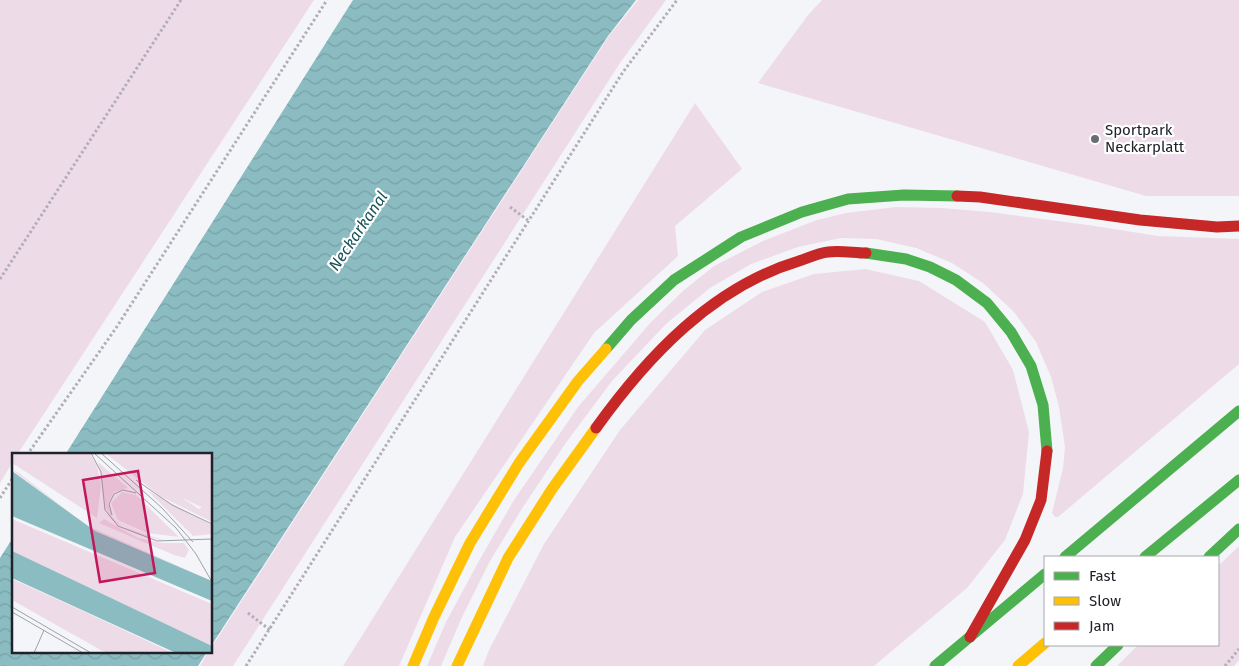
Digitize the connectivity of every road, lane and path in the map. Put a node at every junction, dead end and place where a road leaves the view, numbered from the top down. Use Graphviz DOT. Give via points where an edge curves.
graph roads {
  1 [pos="181,0"];
  2 [pos="327,0"];
  3 [pos="677,0"];
  4 [pos="510,207"];
  5 [pos="529,220"];
  6 [pos="1239,226"];
  7 [pos="0,279"];
  8 [pos="1239,411"];
  9 [pos="28,453"];
  10 [pos="12,479"];
  11 [pos="1239,480"];
  12 [pos="0,498"];
  13 [pos="1239,529"];
  14 [pos="1066,556"];
  15 [pos="1146,556"];
  16 [pos="1210,556"];
  17 [pos="1044,575"];
  18 [pos="248,613"];
  19 [pos="270,630"];
  20 [pos="970,637"];
  21 [pos="1044,644"];
  22 [pos="1117,646"];
  23 [pos="1239,649"];
  24 [pos="246,666"];
  25 [pos="413,666"];
  26 [pos="458,666"];
  27 [pos="935,666"];
  28 [pos="1018,666"];
  29 [pos="1096,666"];
  30 [pos="1225,666"];
  1 -- 7 [label="path"];
  2 -- 9 [label="path" via="116,328"];
  3 -- 5 [label="path" via="624,72"];
  4 -- 5 [label="path"];
  5 -- 19 [label="path"];
  6 -- 25 [label="highway" via="1140,220 980,196 904,195 848,199 802,212 741,237 674,280 631,320 578,381 519,463 470,543"];
  8 -- 14 [label="highway"];
  10 -- 12 [label="path"];
  11 -- 15 [label="highway"];
  13 -- 16 [label="highway"];
  17 -- 20 [label="highway"];
  18 -- 19 [label="path"];
  19 -- 24 [label="path"];
  20 -- 26 [label="highway" via="1025,540 1041,500 1048,450 1043,404 1030,366 1011,332 987,303 956,280 906,259 870,253 828,252 750,280 680,330 638,374 600,421 508,558"];
  20 -- 27 [label="highway"];
  21 -- 28 [label="highway"];
  22 -- 29 [label="highway"];
  23 -- 30 [label="path"];
}
